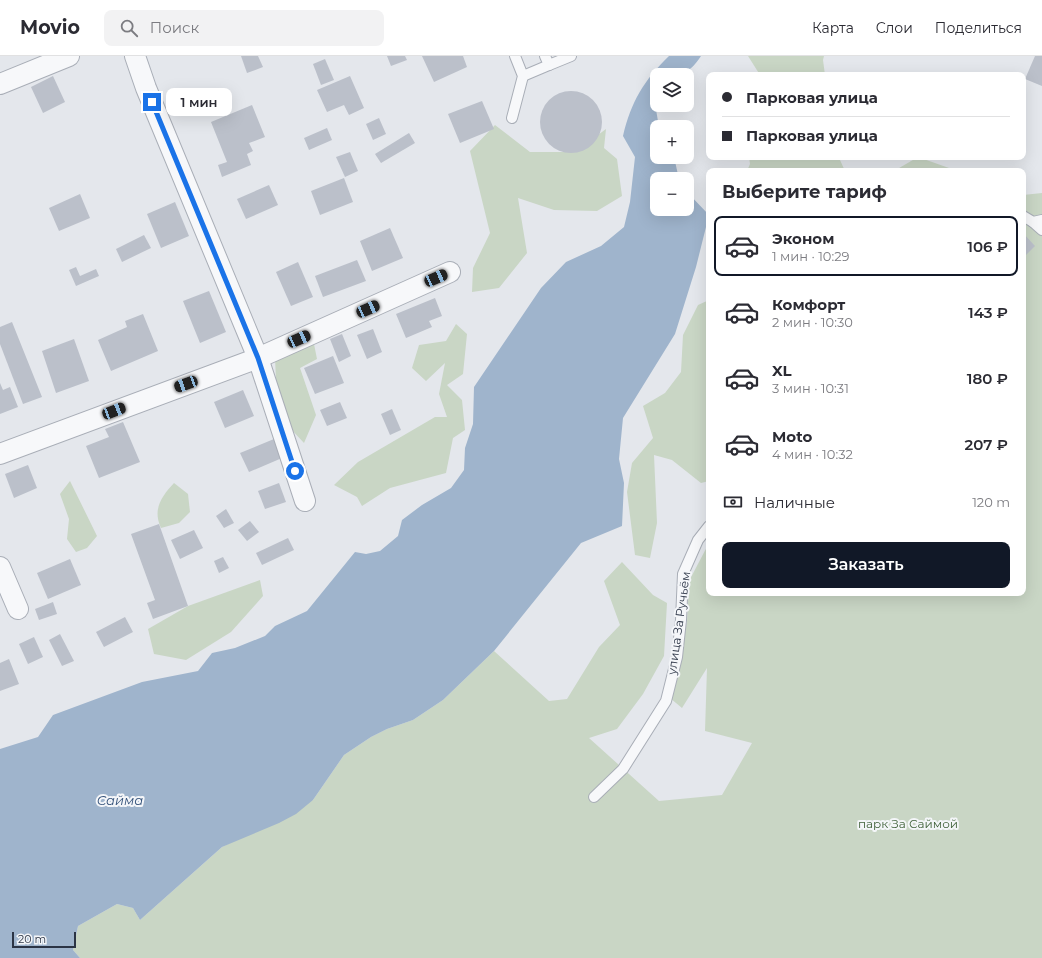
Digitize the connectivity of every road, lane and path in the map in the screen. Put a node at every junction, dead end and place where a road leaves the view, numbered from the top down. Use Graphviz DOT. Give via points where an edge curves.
graph roads {
  1 [pos="69,56"];
  2 [pos="135,56"];
  3 [pos="516,56"];
  4 [pos="571,56"];
  5 [pos="547,60"];
  6 [pos="523,76"];
  7 [pos="0,84"];
  8 [pos="512,118"];
  9 [pos="1026,217"];
  10 [pos="1037,221"];
  11 [pos="1042,230"];
  12 [pos="450,272"];
  13 [pos="258,358"];
  14 [pos="0,454"];
  15 [pos="305,500"];
  16 [pos="706,530"];
  17 [pos="0,567"];
  18 [pos="18,609"];
  19 [pos="594,797"];
  1 -- 7 [label="street"];
  2 -- 13 [label="street"];
  3 -- 6 [label="lane"];
  4 -- 5 [label="lane"];
  5 -- 6 [label="lane"];
  6 -- 8 [label="lane"];
  9 -- 10 [label="lane"];
  10 -- 11 [label="lane"];
  12 -- 13 [label="street"];
  13 -- 14 [label="street"];
  13 -- 15 [label="street"];
  16 -- 19 [label="lane, улица За Ручьём" via="698,540 683,574 677,657 666,701 623,769"];
  17 -- 18 [label="street"];
}
